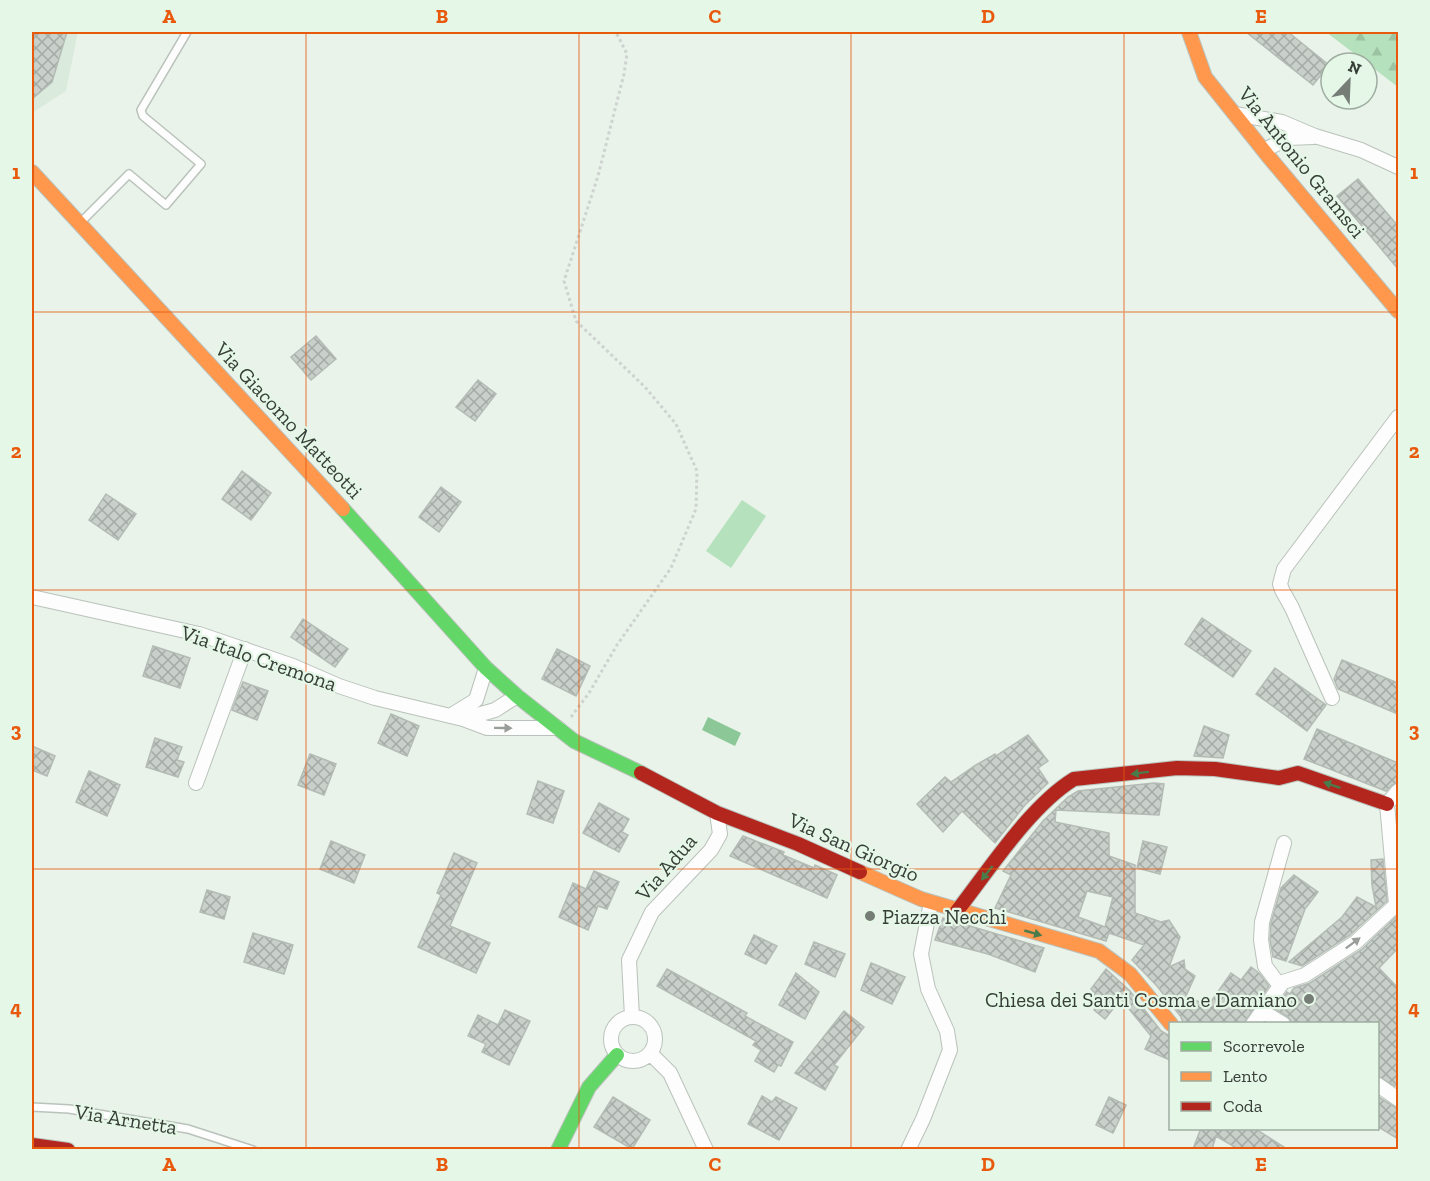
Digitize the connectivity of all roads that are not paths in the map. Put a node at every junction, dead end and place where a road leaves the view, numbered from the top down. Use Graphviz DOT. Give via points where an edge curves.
graph roads {
  1 [pos="187,32"];
  2 [pos="1189,32"];
  3 [pos="1235,114"];
  4 [pos="1315,136"];
  5 [pos="1264,150"];
  6 [pos="1398,167"];
  7 [pos="32,172"];
  8 [pos="80,224"];
  9 [pos="1398,311"];
  10 [pos="1398,417"];
  11 [pos="32,597"];
  12 [pos="245,649"];
  13 [pos="486,668"];
  14 [pos="517,696"];
  15 [pos="1332,698"];
  16 [pos="456,718"];
  17 [pos="558,728"];
  18 [pos="196,783"];
  19 [pos="1398,791"];
  20 [pos="1387,804"];
  21 [pos="717,813"];
  22 [pos="1284,843"];
  23 [pos="931,902"];
  24 [pos="1397,904"];
  25 [pos="957,911"];
  26 [pos="1280,986"];
  27 [pos="1262,1011"];
  28 [pos="632,1017"];
  29 [pos="1170,1022"];
  30 [pos="1254,1022"];
  31 [pos="1281,1022"];
  32 [pos="650,1053"];
  33 [pos="617,1055"];
  34 [pos="1379,1086"];
  35 [pos="1398,1099"];
  36 [pos="32,1107"];
  37 [pos="32,1145"];
  38 [pos="68,1149"];
  39 [pos="253,1149"];
  40 [pos="558,1149"];
  41 [pos="706,1149"];
  42 [pos="908,1149"];
  1 -- 8 [label="lane" via="141,110 143,116 201,164 166,205 129,174"];
  2 -- 3 [label="street, Via Antonio Gramsci" via="1205,77"];
  3 -- 4 [label="street" via="1282,122"];
  3 -- 5 [label="street, Via Antonio Gramsci"];
  4 -- 5 [label="street" via="1289,138"];
  4 -- 6 [label="street"];
  5 -- 9 [label="street, Via Antonio Gramsci"];
  7 -- 8 [label="street, Via Giacomo Matteotti"];
  8 -- 13 [label="street, Via Giacomo Matteotti"];
  10 -- 15 [label="street" via="1281,577 1282,590"];
  11 -- 12 [label="street, Via Italo Cremona" via="199,634"];
  12 -- 16 [label="street, Via Italo Cremona" via="375,698"];
  12 -- 18 [label="street"];
  13 -- 14 [label="street, Via Giacomo Matteotti"];
  13 -- 16 [label="street" via="476,700"];
  14 -- 16 [label="street, Via Italo Cremona" via="495,710"];
  14 -- 17 [label="street, Via San Giorgio"];
  16 -- 17 [label="street, Via Italo Cremona, one-way" via="487,728"];
  17 -- 21 [label="street, Via San Giorgio" via="574,741"];
  19 -- 20 [label="street"];
  20 -- 24 [label="street"];
  20 -- 25 [label="street, one-way" via="1298,773 1279,778 1177,768 1074,779 1034,813"];
  21 -- 23 [label="street, Via San Giorgio"];
  21 -- 28 [label="street, Via Adua" via="720,834 711,850 652,912 629,960"];
  22 -- 26 [label="street" via="1267,899 1261,940 1265,966"];
  23 -- 25 [label="street, Via San Giorgio"];
  23 -- 42 [label="street" via="921,954 928,989 947,1031 950,1050"];
  26 -- 24 [label="street, one-way" via="1305,975 1356,942"];
  25 -- 29 [label="street, Via San Giorgio, one-way" via="1099,951 1114,959 1142,985"];
  26 -- 27 [label="street"];
  27 -- 30 [label="street"];
  27 -- 31 [label="street"];
  28 -- 32 [label="street" via="651,1027 655,1040"];
  28 -- 33 [label="street" via="620,1021 613,1029 610,1041"];
  32 -- 33 [label="street" via="638,1061"];
  32 -- 41 [label="street" via="670,1073"];
  33 -- 40 [label="street" via="589,1087"];
  34 -- 35 [label="street"];
  36 -- 39 [label="lane, Via Arnetta" via="69,1109 188,1129"];
  37 -- 38 [label="street"];
}
